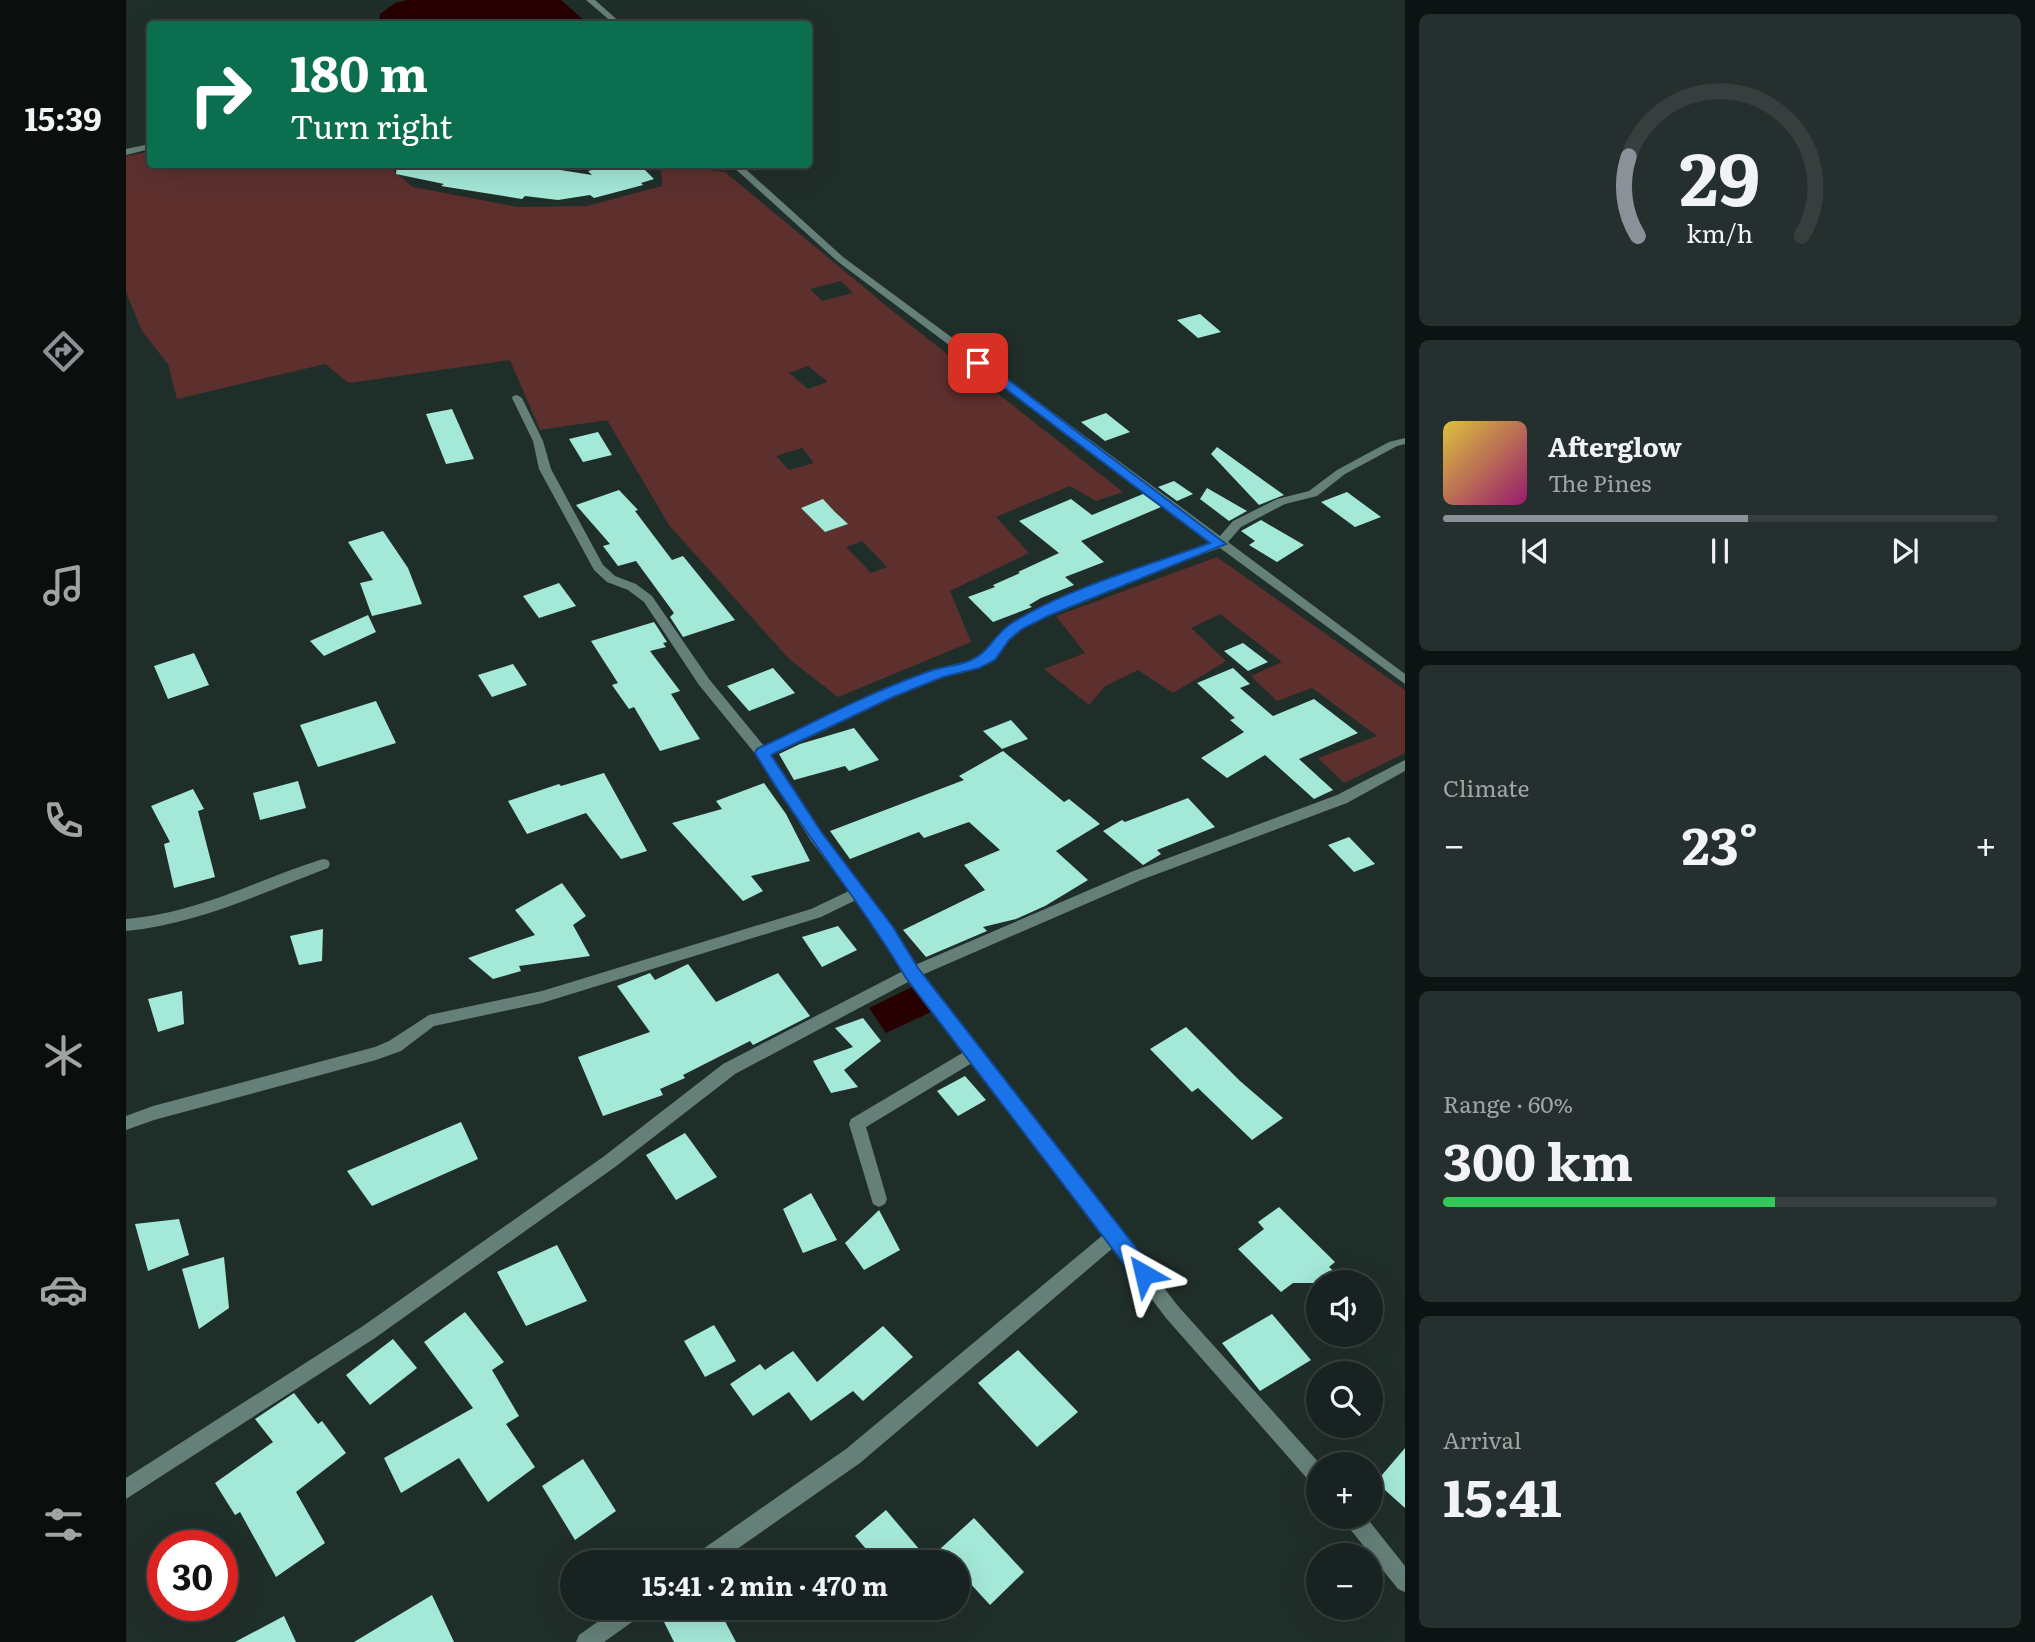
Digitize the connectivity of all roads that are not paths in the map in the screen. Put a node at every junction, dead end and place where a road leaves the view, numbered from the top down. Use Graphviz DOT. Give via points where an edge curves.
graph roads {
  1 [pos="590,0"];
  2 [pos="614,21"];
  3 [pos="147,148"];
  4 [pos="126,152"];
  5 [pos="738,168"];
  6 [pos="517,398"];
  7 [pos="1405,441"];
  8 [pos="1220,544"];
  9 [pos="1405,680"];
  10 [pos="762,753"];
  11 [pos="1405,765"];
  12 [pos="323,864"];
  13 [pos="858,893"];
  14 [pos="126,925"];
  15 [pos="912,973"];
  16 [pos="974,1054"];
  17 [pos="126,1123"];
  18 [pos="879,1199"];
  19 [pos="1115,1236"];
  20 [pos="1306,1463"];
  21 [pos="126,1489"];
  22 [pos="1363,1529"];
  23 [pos="718,1550"];
  24 [pos="1405,1582"];
  25 [pos="618,1620"];
  26 [pos="586,1642"];
  1 -- 2 [label="street"];
  3 -- 4 [label="street"];
  5 -- 8 [label="street" via="840,259"];
  6 -- 10 [label="street" via="538,441 545,469 598,567 648,599 704,682"];
  7 -- 8 [label="street" via="1341,472 1314,494 1281,501 1237,524"];
  8 -- 9 [label="street"];
  8 -- 10 [label="street" via="1082,595 1017,626 990,656 974,665 888,694"];
  10 -- 13 [label="street"];
  11 -- 15 [label="street" via="1342,799 1136,876"];
  12 -- 14 [label="street" via="212,907 153,924"];
  13 -- 15 [label="street"];
  13 -- 17 [label="street" via="816,913 542,998 429,1021 395,1046 331,1067"];
  15 -- 16 [label="street"];
  15 -- 21 [label="street" via="729,1069 609,1162 369,1332"];
  16 -- 18 [label="street" via="857,1124"];
  16 -- 19 [label="street"];
  19 -- 20 [label="street" via="1172,1312"];
  19 -- 23 [label="street" via="853,1455"];
  22 -- 24 [label="street"];
  25 -- 26 [label="street"];
}
